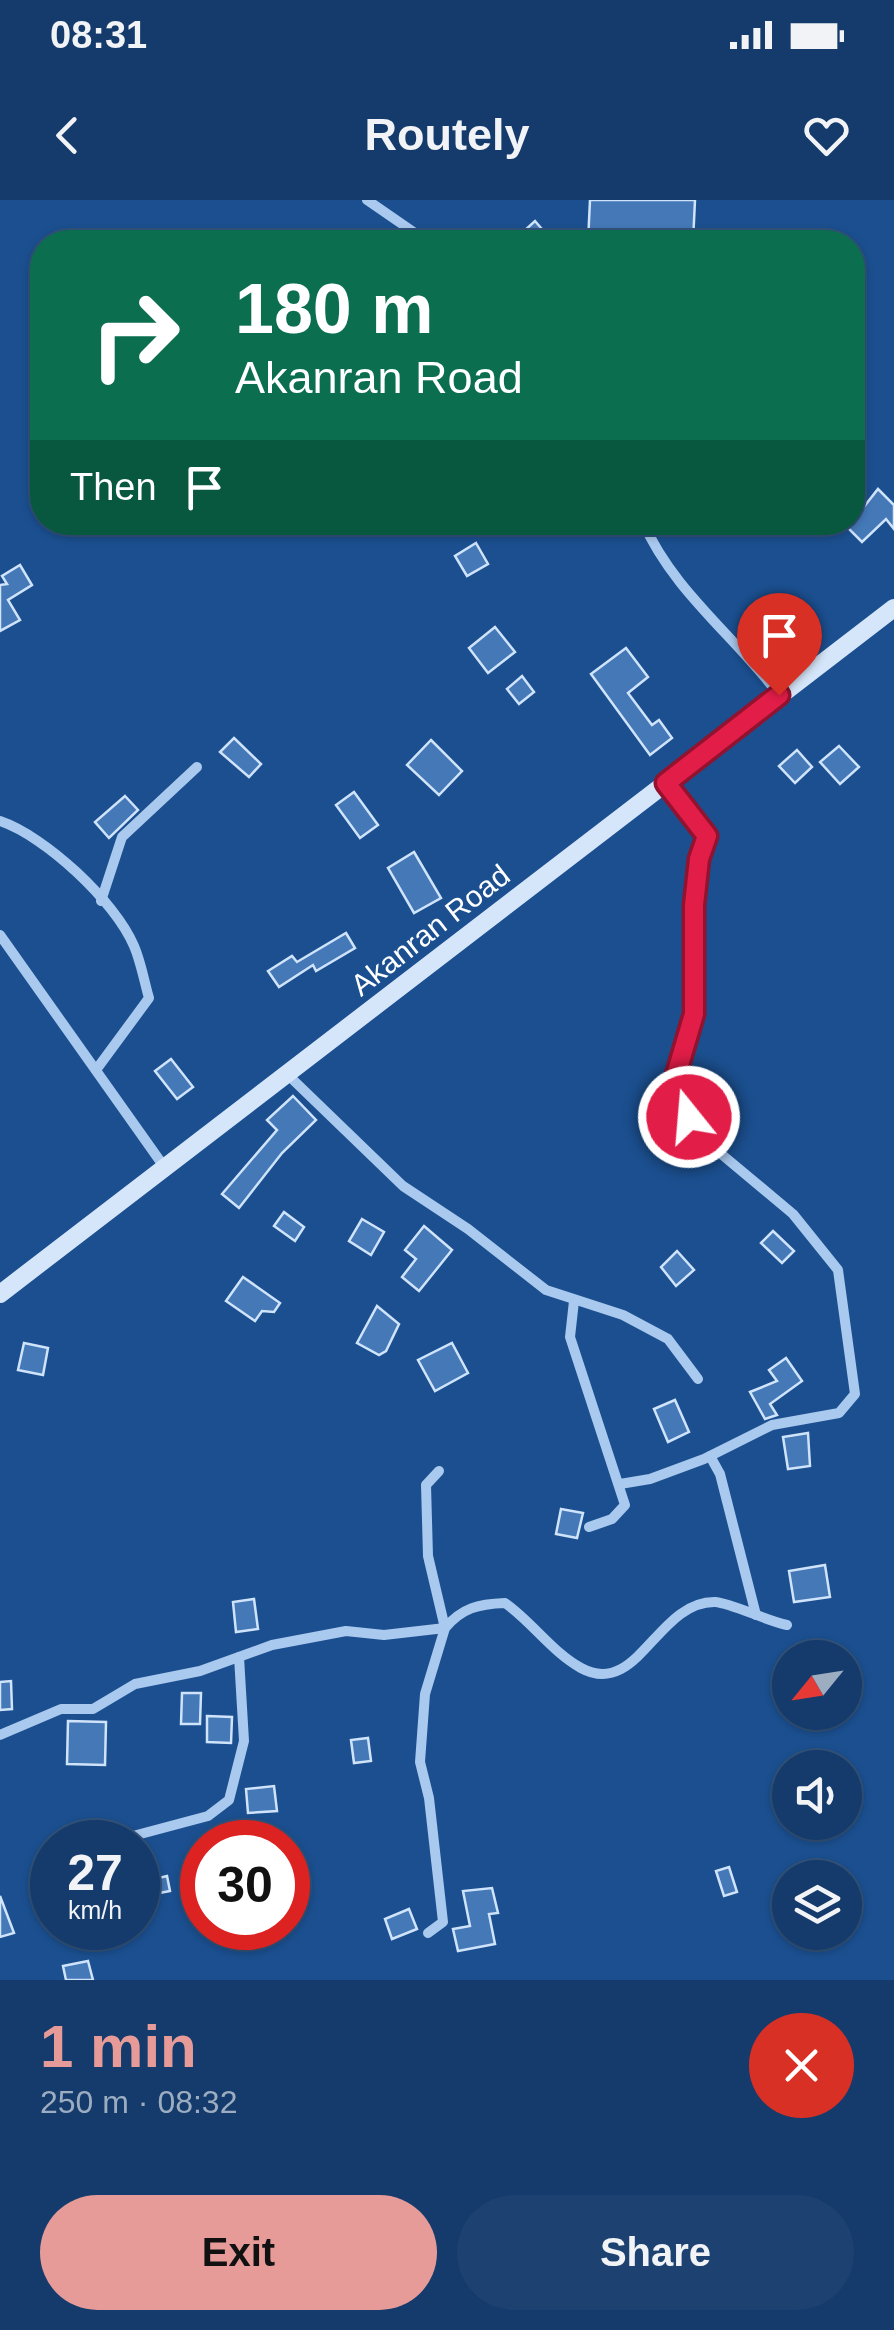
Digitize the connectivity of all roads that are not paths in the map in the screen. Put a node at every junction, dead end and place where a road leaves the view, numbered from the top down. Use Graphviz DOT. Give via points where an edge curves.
graph roads {
  1 [pos="368,200"];
  2 [pos="411,230"];
  3 [pos="651,535"];
  4 [pos="894,608"];
  5 [pos="779,695"];
  6 [pos="197,767"];
  7 [pos="666,783"];
  8 [pos="0,821"];
  9 [pos="101,901"];
  10 [pos="0,936"];
  11 [pos="96,1070"];
  12 [pos="288,1075"];
  13 [pos="165,1169"];
  14 [pos="0,1294"];
  15 [pos="574,1301"];
  16 [pos="698,1379"];
  17 [pos="710,1456"];
  18 [pos="439,1471"];
  19 [pos="620,1484"];
  20 [pos="589,1527"];
  21 [pos="756,1615"];
  22 [pos="788,1625"];
  23 [pos="445,1628"];
  24 [pos="239,1656"];
  25 [pos="0,1735"];
  26 [pos="160,1829"];
  27 [pos="428,1933"];
  1 -- 2 [label="street"];
  3 -- 5 [label="street" via="681,587"];
  4 -- 5 [label="main road, Akanran Road"];
  5 -- 7 [label="main road, Akanran Road"];
  6 -- 9 [label="street" via="122,837"];
  7 -- 12 [label="main road, Akanran Road"];
  7 -- 17 [label="street" via="707,836 694,905 694,1014 671,1092 714,1148 793,1214 838,1270 855,1394 838,1413 772,1426"];
  8 -- 9 [label="street" via="44,842"];
  9 -- 11 [label="street" via="133,943 149,998"];
  10 -- 11 [label="street"];
  11 -- 13 [label="street"];
  12 -- 13 [label="main road, Akanran Road"];
  12 -- 15 [label="street" via="403,1186 546,1290"];
  13 -- 14 [label="main road, Akanran Road"];
  15 -- 16 [label="street" via="623,1315 668,1339"];
  15 -- 19 [label="street" via="570,1337"];
  17 -- 19 [label="street"];
  17 -- 21 [label="street"];
  18 -- 23 [label="street" via="426,1486 426,1524"];
  19 -- 20 [label="street" via="625,1505 612,1519"];
  21 -- 22 [label="street"];
  21 -- 23 [label="street" via="716,1602 678,1611 627,1668 601,1675 580,1668 505,1604 459,1612"];
  23 -- 24 [label="street" via="384,1635 346,1631"];
  23 -- 27 [label="street" via="425,1694 420,1762 442,1922"];
  24 -- 25 [label="street" via="135,1684 93,1709 61,1709"];
  24 -- 26 [label="street" via="244,1741 229,1800 208,1816"];
}
